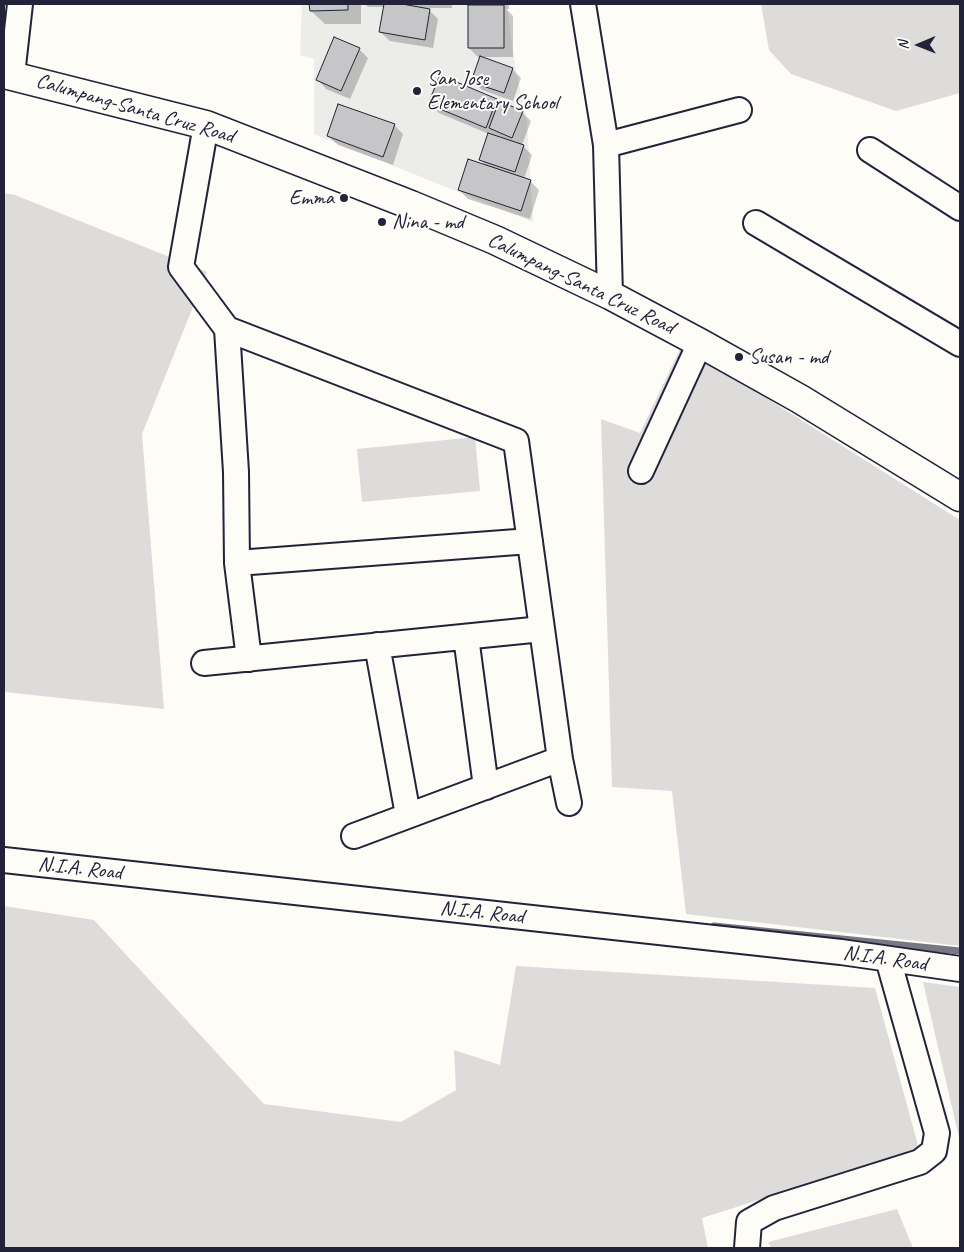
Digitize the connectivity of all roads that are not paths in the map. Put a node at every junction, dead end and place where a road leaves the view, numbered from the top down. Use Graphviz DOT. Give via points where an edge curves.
graph roads {
  1 [pos="20,4"];
  2 [pos="584,4"];
  3 [pos="8,74"];
  4 [pos="739,110"];
  5 [pos="206,124"];
  6 [pos="606,145"];
  7 [pos="870,150"];
  8 [pos="960,208"];
  9 [pos="756,223"];
  10 [pos="610,295"];
  11 [pos="227,329"];
  12 [pos="700,343"];
  13 [pos="960,344"];
  14 [pos="641,471"];
  15 [pos="960,497"];
  16 [pos="530,541"];
  17 [pos="237,563"];
  18 [pos="542,629"];
  19 [pos="466,637"];
  20 [pos="377,646"];
  21 [pos="249,658"];
  22 [pos="204,663"];
  23 [pos="560,759"];
  24 [pos="486,786"];
  25 [pos="569,803"];
  26 [pos="408,815"];
  27 [pos="354,836"];
  28 [pos="4,860"];
  29 [pos="888,959"];
  30 [pos="960,969"];
  31 [pos="747,1248"];
  1 -- 3 [label="street"];
  2 -- 6 [label="street"];
  3 -- 5 [label="main road, Calumpang-Santa Cruz Road"];
  4 -- 6 [label="street"];
  5 -- 10 [label="main road, Calumpang-Santa Cruz Road" via="486,237"];
  5 -- 11 [label="street" via="181,267"];
  6 -- 10 [label="street"];
  7 -- 8 [label="street"];
  9 -- 13 [label="street"];
  10 -- 12 [label="main road, Calumpang-Santa Cruz Road"];
  11 -- 16 [label="street" via="516,441"];
  11 -- 17 [label="street" via="236,472"];
  12 -- 14 [label="street"];
  12 -- 15 [label="main road, Calumpang-Santa Cruz Road" via="800,399"];
  16 -- 17 [label="street"];
  16 -- 18 [label="street"];
  17 -- 21 [label="street"];
  18 -- 19 [label="street"];
  18 -- 23 [label="street"];
  19 -- 20 [label="street"];
  19 -- 24 [label="street"];
  20 -- 21 [label="street"];
  20 -- 26 [label="street"];
  21 -- 22 [label="street"];
  23 -- 24 [label="street"];
  23 -- 25 [label="street"];
  24 -- 26 [label="street"];
  26 -- 27 [label="street"];
  28 -- 29 [label="street, N.I.A. Road"];
  29 -- 30 [label="street, N.I.A. Road"];
  29 -- 31 [label="street" via="937,1133 934,1151 920,1162 774,1208 749,1222"];
}
